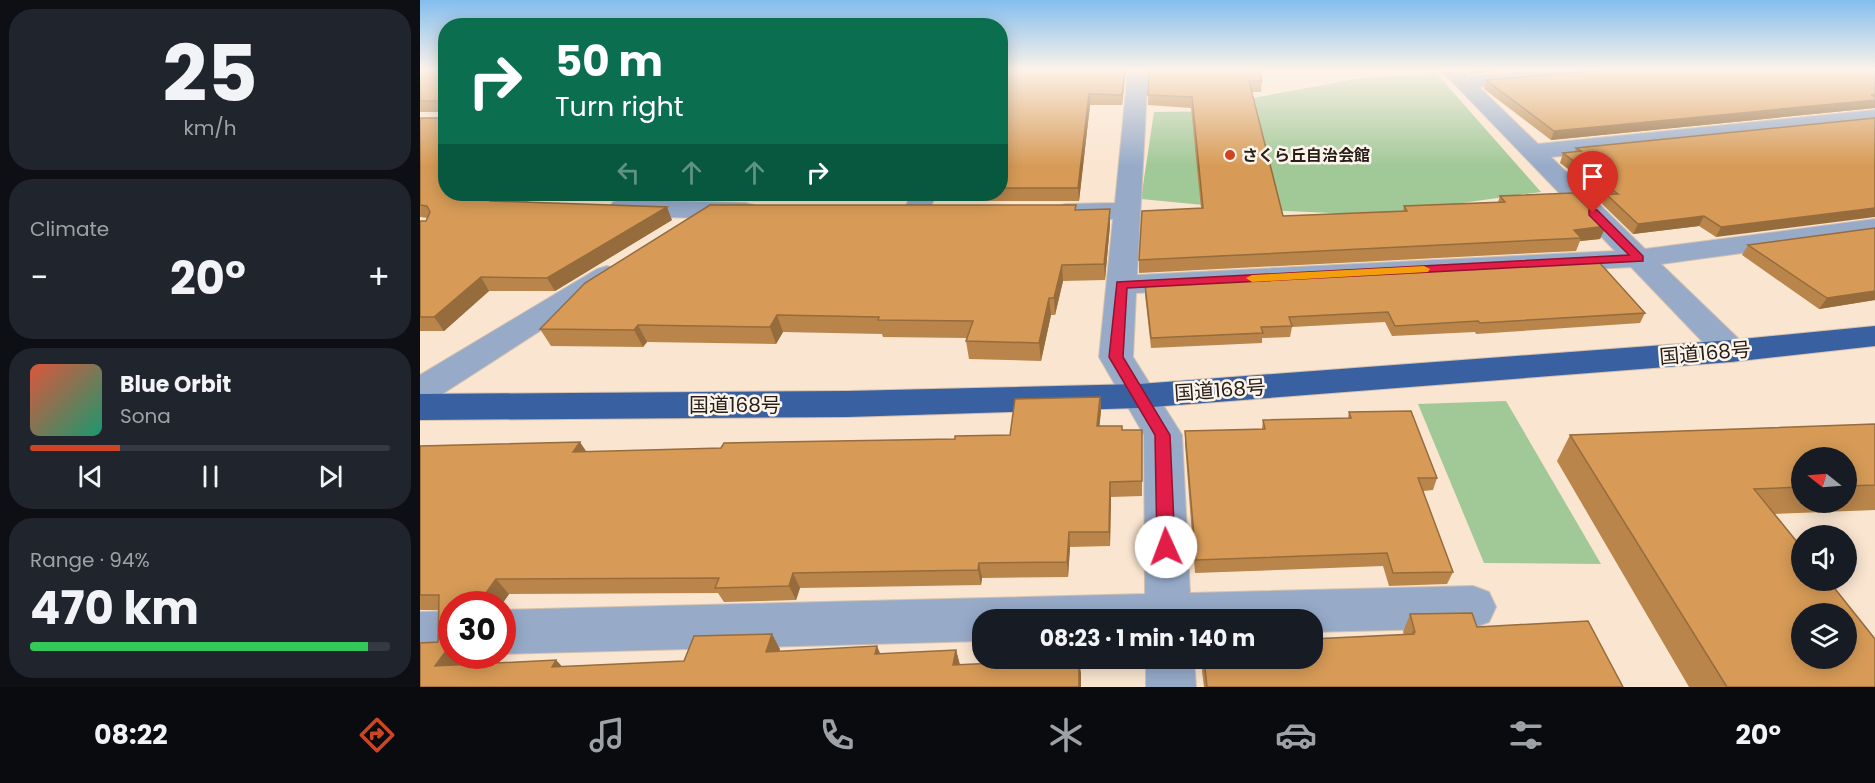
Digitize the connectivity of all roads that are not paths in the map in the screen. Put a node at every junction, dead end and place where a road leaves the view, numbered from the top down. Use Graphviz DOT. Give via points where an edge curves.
graph roads {
  1 [pos="1135,102"];
  2 [pos="1483,102"];
  3 [pos="1875,117"];
  4 [pos="1532,152"];
  5 [pos="719,202"];
  6 [pos="598,208"];
  7 [pos="1127,211"];
  8 [pos="772,212"];
  9 [pos="1044,212"];
  10 [pos="1875,227"];
  11 [pos="672,236"];
  12 [pos="1639,258"];
  13 [pos="631,261"];
  14 [pos="1121,285"];
  15 [pos="1875,336"];
  16 [pos="1731,351"];
  17 [pos="420,391"];
  18 [pos="1139,396"];
  19 [pos="420,407"];
  20 [pos="1473,607"];
  21 [pos="1168,609"];
  22 [pos="1323,619"];
  23 [pos="972,631"];
  24 [pos="516,632"];
  25 [pos="438,633"];
  26 [pos="420,634"];
  27 [pos="1170,669"];
  28 [pos="1171,687"];
  1 -- 7 [label="street"];
  2 -- 4 [label="street"];
  3 -- 4 [label="street"];
  4 -- 12 [label="street"];
  5 -- 6 [label="street"];
  5 -- 8 [label="street"];
  5 -- 11 [label="street"];
  7 -- 9 [label="street"];
  7 -- 14 [label="street"];
  10 -- 12 [label="street"];
  12 -- 14 [label="street"];
  12 -- 16 [label="street"];
  13 -- 17 [label="street"];
  14 -- 18 [label="street" via="1116,357"];
  15 -- 16 [label="highway, 国道168号"];
  16 -- 18 [label="highway, 国道168号"];
  18 -- 19 [label="highway, 国道168号" via="847,404"];
  18 -- 21 [label="street" via="1163,435"];
  20 -- 22 [label="street"];
  23 -- 24 [label="street"];
  25 -- 26 [label="street"];
  27 -- 28 [label="street"];
}
